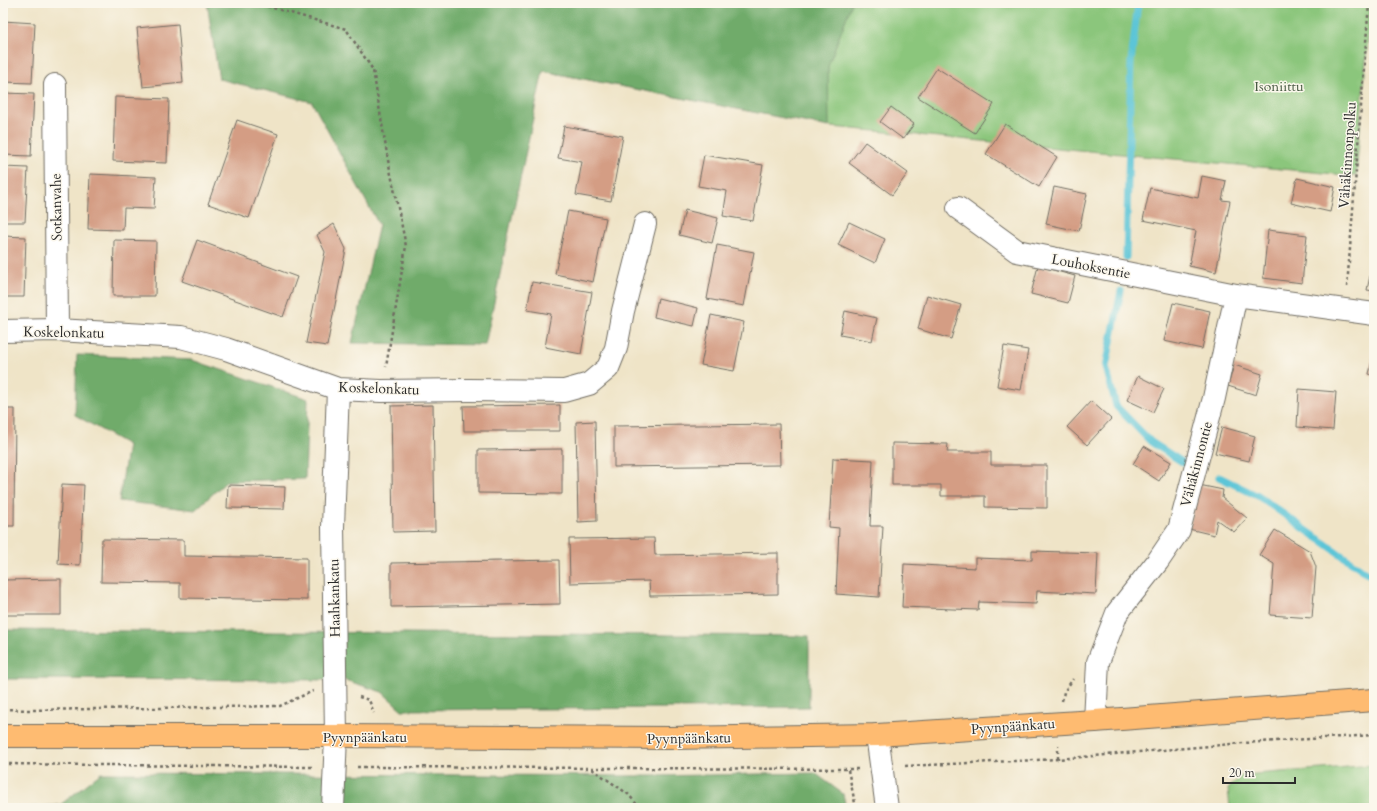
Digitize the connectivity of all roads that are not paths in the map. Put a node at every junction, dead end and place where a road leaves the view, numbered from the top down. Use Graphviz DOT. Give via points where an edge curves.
graph roads {
  1 [pos="55,85"];
  2 [pos="958,208"];
  3 [pos="645,224"];
  4 [pos="1236,295"];
  5 [pos="1374,314"];
  6 [pos="57,330"];
  7 [pos="3,331"];
  8 [pos="338,389"];
  9 [pos="1374,700"];
  10 [pos="1095,721"];
  11 [pos="877,735"];
  12 [pos="3,736"];
  13 [pos="336,736"];
  14 [pos="333,808"];
  15 [pos="887,808"];
  1 -- 6 [label="street, Sotkanvahe"];
  2 -- 4 [label="street, Louhoksentie" via="1017,251"];
  3 -- 8 [label="street, Koskelonkatu" via="616,348 608,368 589,384 564,391"];
  4 -- 5 [label="street"];
  4 -- 10 [label="street, Vähäkinnontie" via="1214,398 1179,530 1117,613 1098,662"];
  6 -- 7 [label="street, Koskelonkatu"];
  6 -- 8 [label="street, Koskelonkatu" via="181,337 226,349"];
  8 -- 13 [label="street, Haahkankatu" via="333,527"];
  9 -- 10 [label="main road, Pyynpäänkatu"];
  10 -- 11 [label="main road, Pyynpäänkatu"];
  11 -- 13 [label="main road, Pyynpäänkatu" via="669,738"];
  11 -- 15 [label="street"];
  12 -- 13 [label="main road, Pyynpäänkatu"];
  13 -- 14 [label="street, Haahkankatu"];
}
